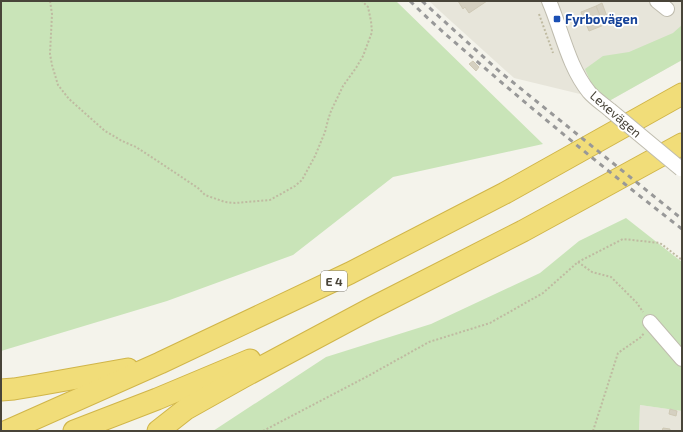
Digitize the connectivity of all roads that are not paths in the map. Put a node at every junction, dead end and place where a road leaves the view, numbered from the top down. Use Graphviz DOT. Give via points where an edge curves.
graph roads {
  1 [pos="549,1"];
  2 [pos="682,94"];
  3 [pos="682,144"];
  4 [pos="682,169"];
  5 [pos="372,308"];
  6 [pos="650,322"];
  7 [pos="682,359"];
  8 [pos="160,363"];
  9 [pos="1,390"];
  10 [pos="7,431"];
  11 [pos="74,431"];
  12 [pos="158,431"];
  1 -- 4 [label="street, Lexevägen, bridge" via="572,63 590,93"];
  2 -- 8 [label="highway, E 4" via="505,193 350,273"];
  3 -- 5 [label="highway" via="523,231"];
  5 -- 11 [label="highway" via="157,399"];
  5 -- 12 [label="highway" via="186,409"];
  6 -- 7 [label="street"];
  8 -- 9 [label="highway" via="14,390"];
  8 -- 10 [label="highway, E 4"];
}
